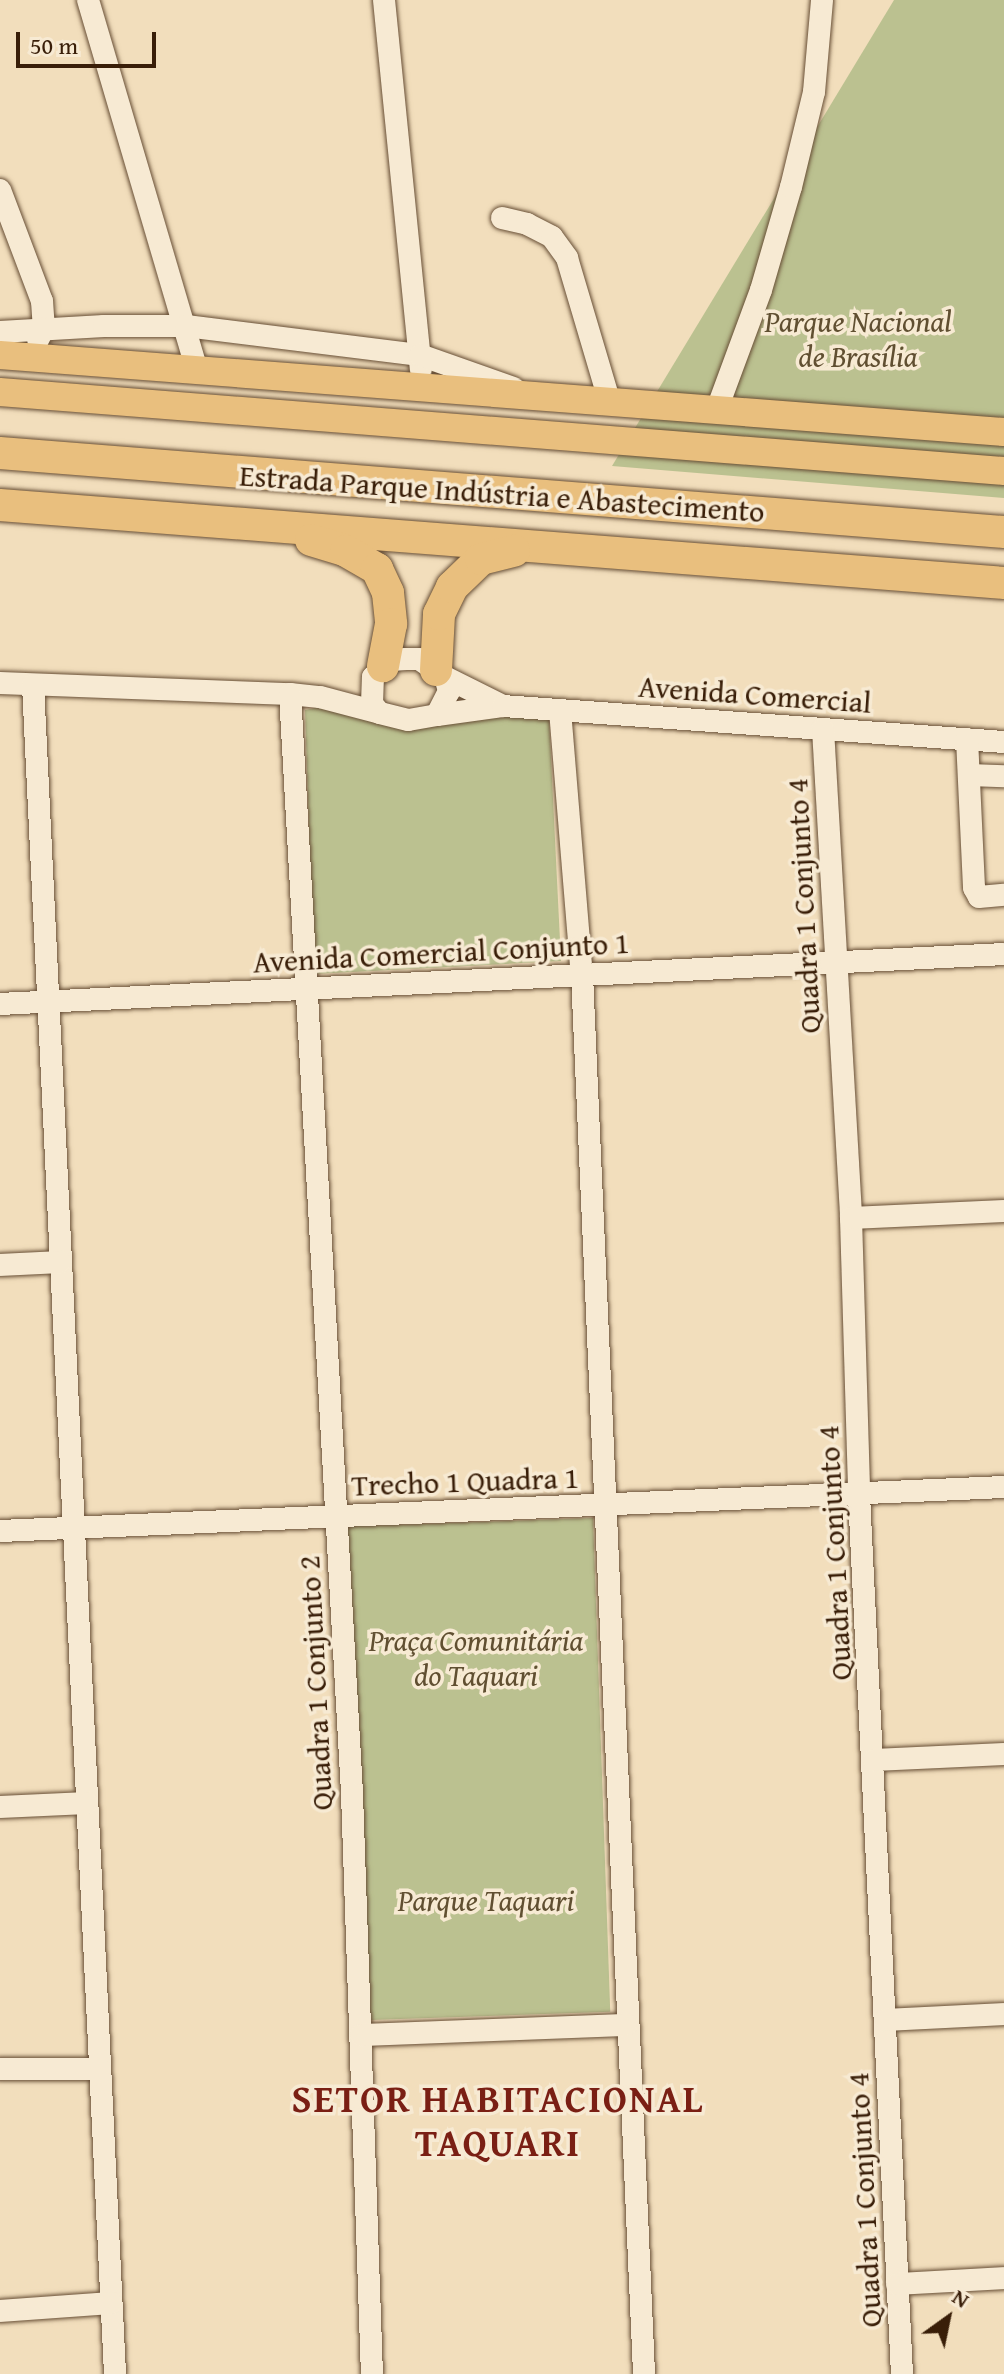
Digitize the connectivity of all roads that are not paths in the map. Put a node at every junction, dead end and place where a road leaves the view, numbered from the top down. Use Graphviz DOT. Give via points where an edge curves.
graph roads {
  1 [pos="88,0"];
  2 [pos="384,0"];
  3 [pos="822,0"];
  4 [pos="0,190"];
  5 [pos="502,218"];
  6 [pos="186,326"];
  7 [pos="44,328"];
  8 [pos="0,332"];
  9 [pos="0,355"];
  10 [pos="420,355"];
  11 [pos="31,357"];
  12 [pos="196,368"];
  13 [pos="423,386"];
  14 [pos="0,392"];
  15 [pos="529,394"];
  16 [pos="609,400"];
  17 [pos="717,409"];
  18 [pos="1004,432"];
  19 [pos="0,453"];
  20 [pos="1004,471"];
  21 [pos="0,505"];
  22 [pos="267,525"];
  23 [pos="1004,532"];
  24 [pos="534,546"];
  25 [pos="1004,583"];
  26 [pos="378,672"];
  27 [pos="440,673"];
  28 [pos="1,682"];
  29 [pos="33,685"];
  30 [pos="290,694"];
  31 [pos="320,697"];
  32 [pos="503,706"];
  33 [pos="560,710"];
  34 [pos="380,713"];
  35 [pos="437,715"];
  36 [pos="823,729"];
  37 [pos="967,739"];
  38 [pos="1004,742"];
  39 [pos="969,775"];
  40 [pos="1004,776"];
  41 [pos="1004,895"];
  42 [pos="1004,954"];
  43 [pos="837,962"];
  44 [pos="582,975"];
  45 [pos="307,989"];
  46 [pos="48,1002"];
  47 [pos="0,1004"];
  48 [pos="1004,1211"];
  49 [pos="851,1218"];
  50 [pos="60,1262"];
  51 [pos="0,1265"];
  52 [pos="1004,1487"];
  53 [pos="859,1495"];
  54 [pos="606,1505"];
  55 [pos="335,1516"];
  56 [pos="74,1528"];
  57 [pos="0,1531"];
  58 [pos="1004,1754"];
  59 [pos="874,1760"];
  60 [pos="87,1803"];
  61 [pos="0,1807"];
  62 [pos="1004,2014"];
  63 [pos="886,2020"];
  64 [pos="626,2025"];
  65 [pos="361,2035"];
  66 [pos="0,2069"];
  67 [pos="100,2069"];
  68 [pos="1004,2278"];
  69 [pos="897,2284"];
  70 [pos="111,2303"];
  71 [pos="0,2311"];
  72 [pos="115,2374"];
  73 [pos="372,2374"];
  74 [pos="644,2374"];
  75 [pos="902,2374"];
  1 -- 6 [label="street"];
  2 -- 10 [label="street"];
  3 -- 17 [label="street" via="814,92 791,187 761,290"];
  4 -- 7 [label="street" via="42,301"];
  5 -- 16 [label="street" via="552,237 567,258"];
  6 -- 7 [label="street"];
  6 -- 10 [label="street"];
  6 -- 12 [label="street"];
  7 -- 8 [label="street"];
  7 -- 11 [label="street"];
  9 -- 11 [label="main road"];
  10 -- 13 [label="street"];
  10 -- 15 [label="street"];
  11 -- 12 [label="main road"];
  12 -- 13 [label="main road"];
  13 -- 15 [label="main road"];
  14 -- 20 [label="main road"];
  15 -- 16 [label="main road"];
  16 -- 17 [label="main road"];
  17 -- 18 [label="main road"];
  19 -- 23 [label="highway, Estrada Parque Indústria e Abastecimento"];
  21 -- 22 [label="highway, Estrada Parque Indústria e Abastecimento"];
  22 -- 24 [label="highway, Estrada Parque Indústria e Abastecimento"];
  22 -- 26 [label="highway" via="346,551 377,569 388,593 391,624"];
  24 -- 25 [label="highway, Estrada Parque Indústria e Abastecimento"];
  24 -- 27 [label="highway" via="481,559 452,587 439,614"];
  26 -- 27 [label="street" via="391,660 419,659"];
  26 -- 31 [label="street"];
  26 -- 34 [label="street" via="372,704"];
  27 -- 32 [label="street, Avenida Comercial"];
  27 -- 35 [label="street" via="449,691"];
  28 -- 29 [label="street"];
  29 -- 30 [label="street"];
  29 -- 46 [label="street"];
  30 -- 31 [label="street"];
  30 -- 45 [label="street, Quadra 1 Conjunto 2"];
  31 -- 34 [label="street"];
  32 -- 33 [label="street, Avenida Comercial"];
  32 -- 35 [label="street, Avenida Comercial"];
  33 -- 36 [label="street, Avenida Comercial"];
  33 -- 44 [label="street"];
  34 -- 35 [label="street" via="408,720"];
  36 -- 37 [label="street, Avenida Comercial"];
  36 -- 43 [label="street, Quadra 1 Conjunto 4"];
  37 -- 38 [label="street, Avenida Comercial"];
  37 -- 39 [label="street"];
  39 -- 40 [label="street"];
  39 -- 41 [label="street" via="974,888 979,897"];
  42 -- 43 [label="street, Avenida Comercial Conjunto 1"];
  43 -- 44 [label="street, Avenida Comercial Conjunto 1"];
  43 -- 49 [label="street, Quadra 1 Conjunto 4"];
  44 -- 45 [label="street, Avenida Comercial Conjunto 1"];
  44 -- 54 [label="street"];
  45 -- 46 [label="street, Avenida Comercial Conjunto 1"];
  45 -- 55 [label="street, Quadra 1 Conjunto 2"];
  46 -- 47 [label="street, Avenida Comercial Conjunto 1"];
  46 -- 50 [label="street"];
  48 -- 49 [label="street"];
  49 -- 53 [label="street, Quadra 1 Conjunto 4"];
  50 -- 51 [label="street"];
  50 -- 56 [label="street"];
  52 -- 53 [label="street, Trecho 1 Quadra 1"];
  53 -- 54 [label="street, Trecho 1 Quadra 1"];
  53 -- 59 [label="street, Quadra 1 Conjunto 4"];
  54 -- 55 [label="street, Trecho 1 Quadra 1"];
  54 -- 64 [label="street"];
  55 -- 56 [label="street, Trecho 1 Quadra 1"];
  55 -- 65 [label="street, Quadra 1 Conjunto 2"];
  56 -- 57 [label="street, Trecho 1 Quadra 1"];
  56 -- 60 [label="street"];
  58 -- 59 [label="street"];
  59 -- 63 [label="street, Quadra 1 Conjunto 4"];
  60 -- 61 [label="street"];
  60 -- 67 [label="street"];
  62 -- 63 [label="street"];
  63 -- 69 [label="street, Quadra 1 Conjunto 4"];
  64 -- 65 [label="street"];
  64 -- 74 [label="street"];
  65 -- 73 [label="street, Quadra 1 Conjunto 2"];
  66 -- 67 [label="street"];
  67 -- 70 [label="street"];
  68 -- 69 [label="street"];
  69 -- 75 [label="street, Quadra 1 Conjunto 4"];
  70 -- 71 [label="street"];
  70 -- 72 [label="street"];
}
